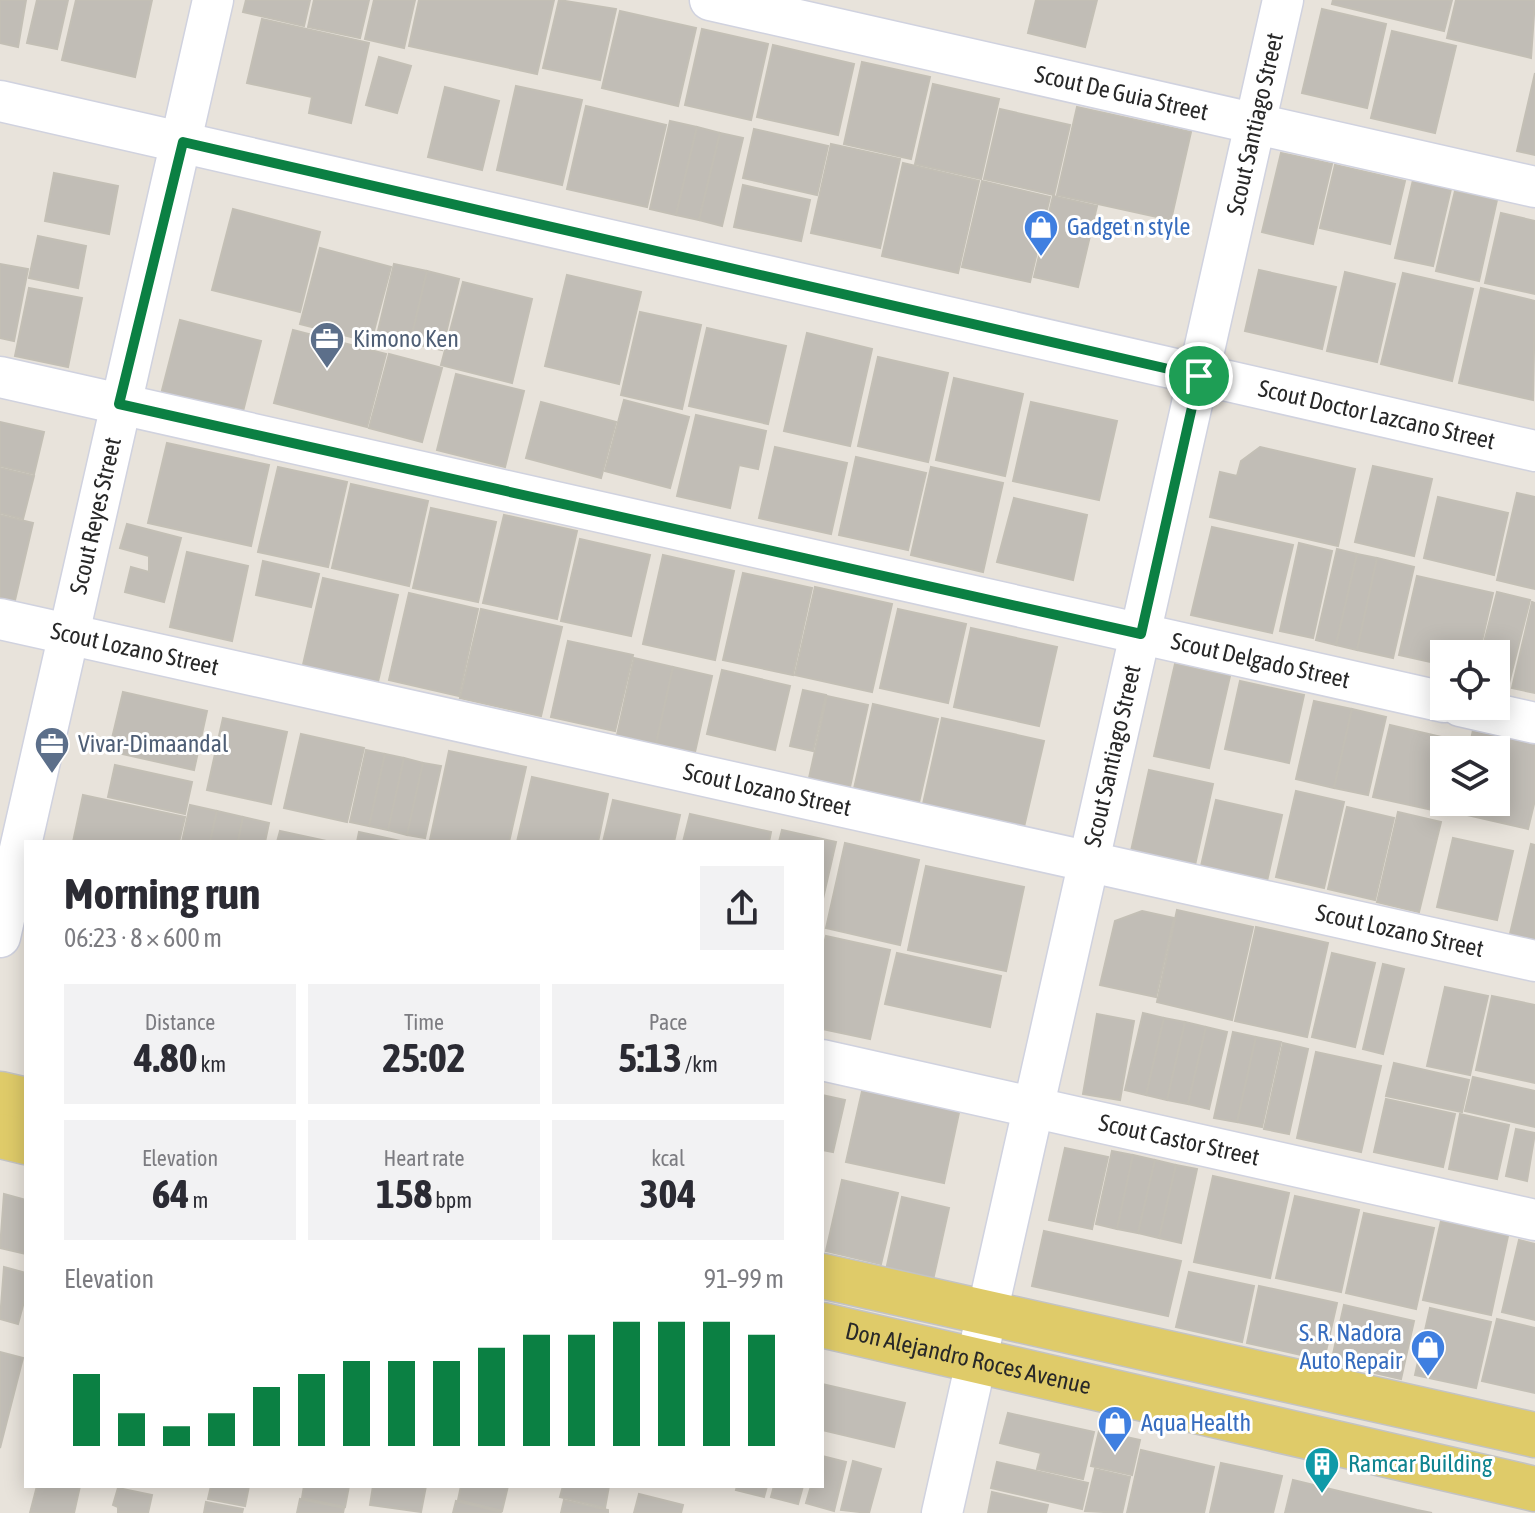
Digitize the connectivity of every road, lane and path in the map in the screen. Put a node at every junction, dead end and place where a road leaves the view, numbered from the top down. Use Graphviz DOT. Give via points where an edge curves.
graph roads {
  1 [pos="213,0"];
  2 [pos="710,0"];
  3 [pos="1283,0"];
  4 [pos="0,101"];
  5 [pos="1255,125"];
  6 [pos="183,142"];
  7 [pos="1535,187"];
  8 [pos="1199,376"];
  9 [pos="0,377"];
  10 [pos="119,404"];
  11 [pos="1535,451"];
  12 [pos="0,619"];
  13 [pos="66,633"];
  14 [pos="1141,634"];
  15 [pos="1430,699"];
  16 [pos="1510,717"];
  17 [pos="1535,723"];
  18 [pos="1090,862"];
  19 [pos="13,879"];
  20 [pos="0,937"];
  21 [pos="1535,961"];
  22 [pos="824,1060"];
  23 [pos="0,1094"];
  24 [pos="24,1100"];
  25 [pos="1034,1107"];
  26 [pos="0,1136"];
  27 [pos="24,1142"];
  28 [pos="1535,1220"];
  29 [pos="824,1276"];
  30 [pos="988,1313"];
  31 [pos="824,1325"];
  32 [pos="977,1360"];
  33 [pos="1535,1435"];
  34 [pos="1535,1489"];
  35 [pos="942,1513"];
  1 -- 6 [label="street, Scout Reyes Street"];
  2 -- 5 [label="street, Scout De Guia Street"];
  3 -- 5 [label="street, Scout Santiago Street"];
  4 -- 6 [label="street, Scout Doctor Lazcano Street"];
  5 -- 7 [label="street, Scout De Guia Street"];
  5 -- 8 [label="street, Scout Santiago Street"];
  6 -- 8 [label="street, Scout Doctor Lazcano Street"];
  6 -- 10 [label="street, Scout Reyes Street"];
  8 -- 11 [label="street, Scout Doctor Lazcano Street"];
  8 -- 14 [label="street, Scout Santiago Street"];
  9 -- 10 [label="street, Scout Delgado Street"];
  10 -- 13 [label="street, Scout Reyes Street"];
  10 -- 14 [label="street, Scout Delgado Street"];
  12 -- 13 [label="street, Scout Lozano Street"];
  13 -- 18 [label="street, Scout Lozano Street"];
  13 -- 19 [label="street, Scout Reyes Street"];
  14 -- 15 [label="street, Scout Delgado Street"];
  14 -- 18 [label="street, Scout Santiago Street"];
  16 -- 17 [label="street"];
  18 -- 21 [label="street, Scout Lozano Street"];
  18 -- 25 [label="street, Scout Santiago Street"];
  19 -- 20 [label="street, Scout Reyes Street"];
  22 -- 25 [label="street, Scout Castor Street"];
  23 -- 24 [label="main road"];
  25 -- 28 [label="street, Scout Castor Street"];
  25 -- 30 [label="street, Scout Santiago Street"];
  26 -- 27 [label="main road"];
  29 -- 30 [label="main road, Don Alejandro Roces Avenue"];
  30 -- 32 [label="street, Scout Santiago Street"];
  30 -- 33 [label="main road, Don Alejandro Roces Avenue"];
  31 -- 32 [label="main road, Don Alejandro Roces Avenue"];
  32 -- 34 [label="main road, Don Alejandro Roces Avenue"];
  32 -- 35 [label="street, Scout Santiago Street"];
}
